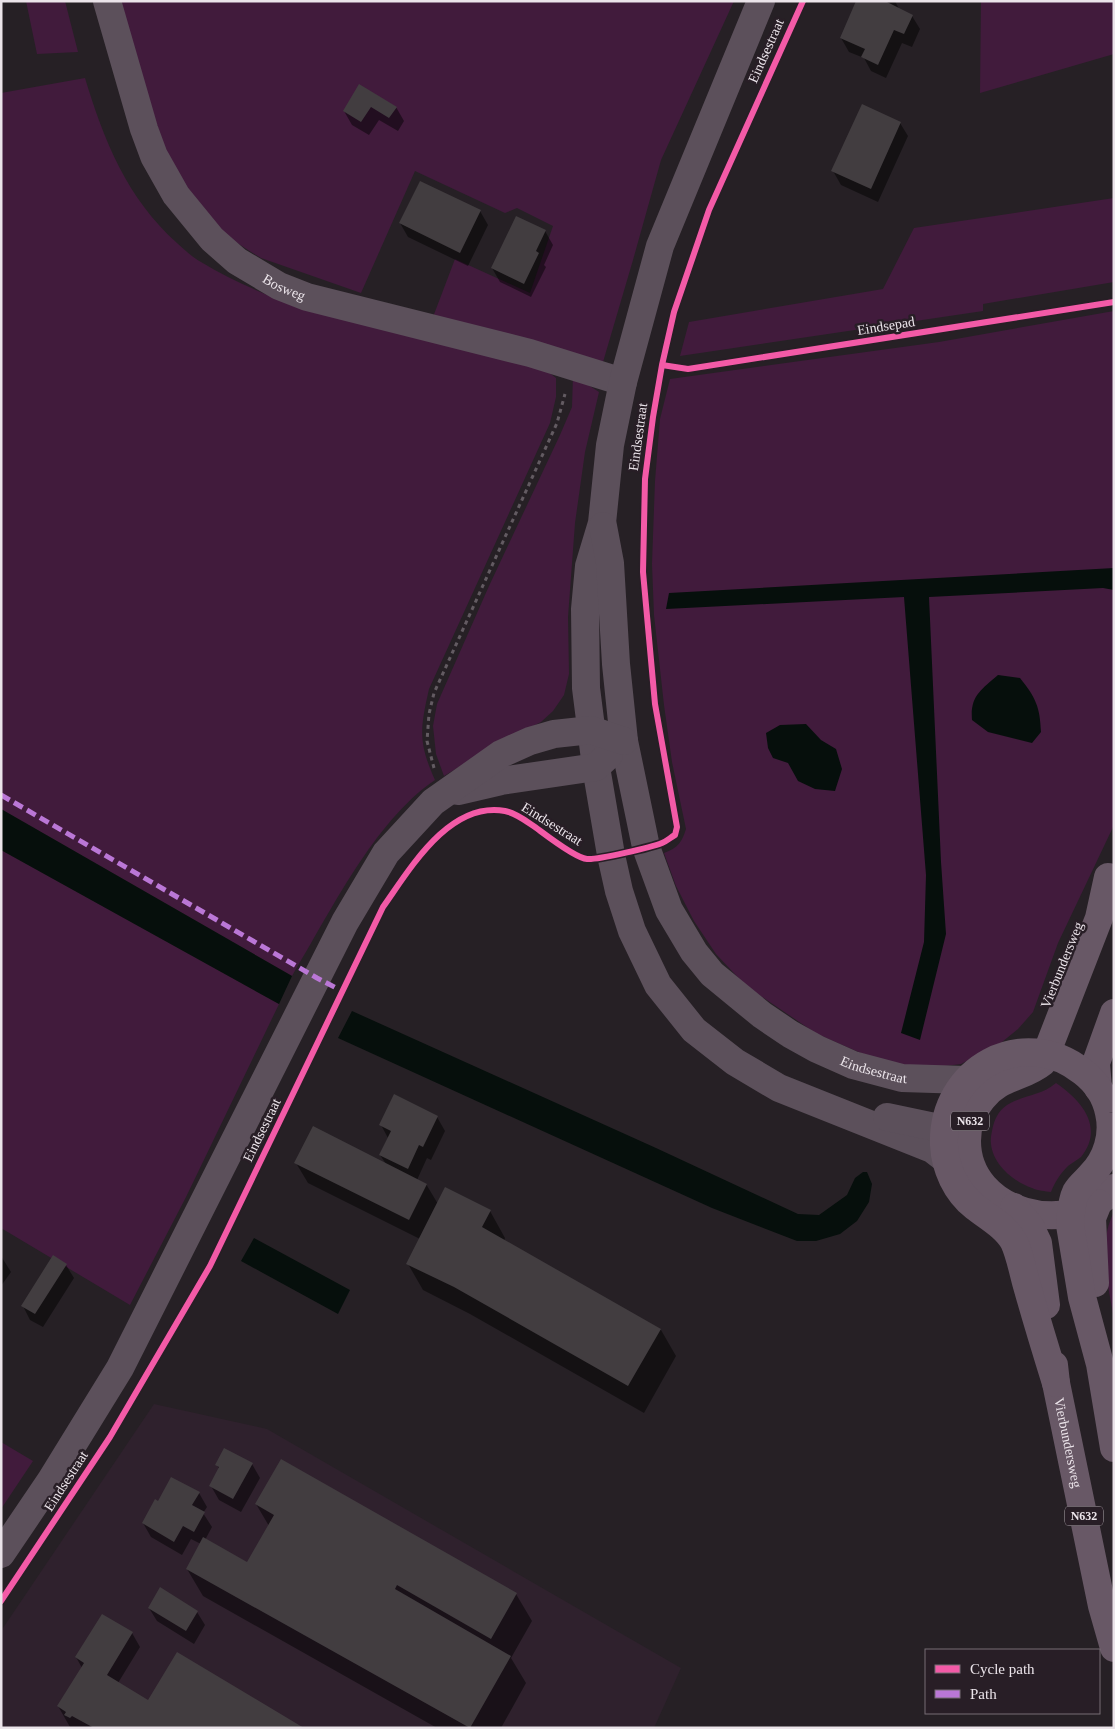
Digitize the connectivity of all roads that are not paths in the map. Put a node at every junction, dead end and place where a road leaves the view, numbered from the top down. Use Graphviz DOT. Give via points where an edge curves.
graph roads {
  1 [pos="107,1"];
  2 [pos="761,1"];
  3 [pos="623,382"];
  4 [pos="602,522"];
  5 [pos="592,730"];
  6 [pos="624,742"];
  7 [pos="596,767"];
  8 [pos="445,794"];
  9 [pos="1111,872"];
  10 [pos="1114,1013"];
  11 [pos="1017,1052"];
  12 [pos="1046,1053"];
  13 [pos="966,1080"];
  14 [pos="1098,1088"];
  15 [pos="803,1098"];
  16 [pos="944,1129"];
  17 [pos="956,1153"];
  18 [pos="1106,1195"];
  19 [pos="1070,1214"];
  20 [pos="1008,1218"];
  21 [pos="1100,1364"];
  22 [pos="1114,1448"];
  23 [pos="1,1554"];
  24 [pos="1114,1648"];
  1 -- 3 [label="street, Bosweg" via="154,156 176,195 212,239 237,261 279,286 307,296 530,353"];
  2 -- 3 [label="street, Eindsestraat" via="660,246"];
  3 -- 4 [label="street, Eindsestraat" via="610,445"];
  4 -- 5 [label="street, Eindsestraat" via="589,566 585,609 586,688"];
  4 -- 6 [label="street, Eindsestraat" via="610,563"];
  5 -- 6 [label="street, Eindsestraat"];
  5 -- 7 [label="street, Eindsestraat"];
  5 -- 8 [label="street, Eindsestraat" via="554,734 508,750"];
  6 -- 7 [label="street"];
  6 -- 13 [label="street, Eindsestraat" via="646,847 669,910 694,952 712,974 790,1034 853,1065 902,1078"];
  7 -- 8 [label="street, Eindsestraat" via="501,781"];
  7 -- 15 [label="street, Eindsestraat" via="619,891 632,931 658,986 694,1030 735,1062"];
  8 -- 23 [label="street, Eindsestraat" via="386,853 345,922 120,1368"];
  9 -- 11 [label="main road, Vierbundersweg / N632" via="1082,916 1049,1004 1028,1042"];
  9 -- 12 [label="main road, Vierbundersweg / N632" via="1099,918"];
  10 -- 14 [label="main road, N632" via="1096,1063"];
  11 -- 12 [label="main road, N632"];
  11 -- 13 [label="main road, N632" via="988,1063"];
  12 -- 14 [label="main road, N632" via="1075,1065"];
  12 -- 17 [label="main road, N632" via="1043,1062 1034,1069 1002,1081 982,1098 974,1109 967,1135"];
  13 -- 16 [label="main road, N632" via="956,1093"];
  14 -- 19 [label="main road, N632" via="1109,1112 1110,1140 1100,1165 1075,1193"];
  15 -- 16 [label="street, Eindsestraat"];
  15 -- 17 [label="street, Eindsestraat" via="932,1149"];
  16 -- 17 [label="main road, N632"];
  17 -- 20 [label="main road, N632" via="956,1185 964,1196"];
  18 -- 19 [label="main road, N632" via="1085,1209"];
  18 -- 21 [label="main road, N632" via="1092,1218"];
  19 -- 20 [label="main road, N632" via="1028,1212"];
  19 -- 21 [label="main road, N632" via="1082,1297"];
  20 -- 24 [label="main road, Vierbundersweg / N632" via="1056,1383 1102,1606"];
  21 -- 22 [label="main road, N632"];
}
